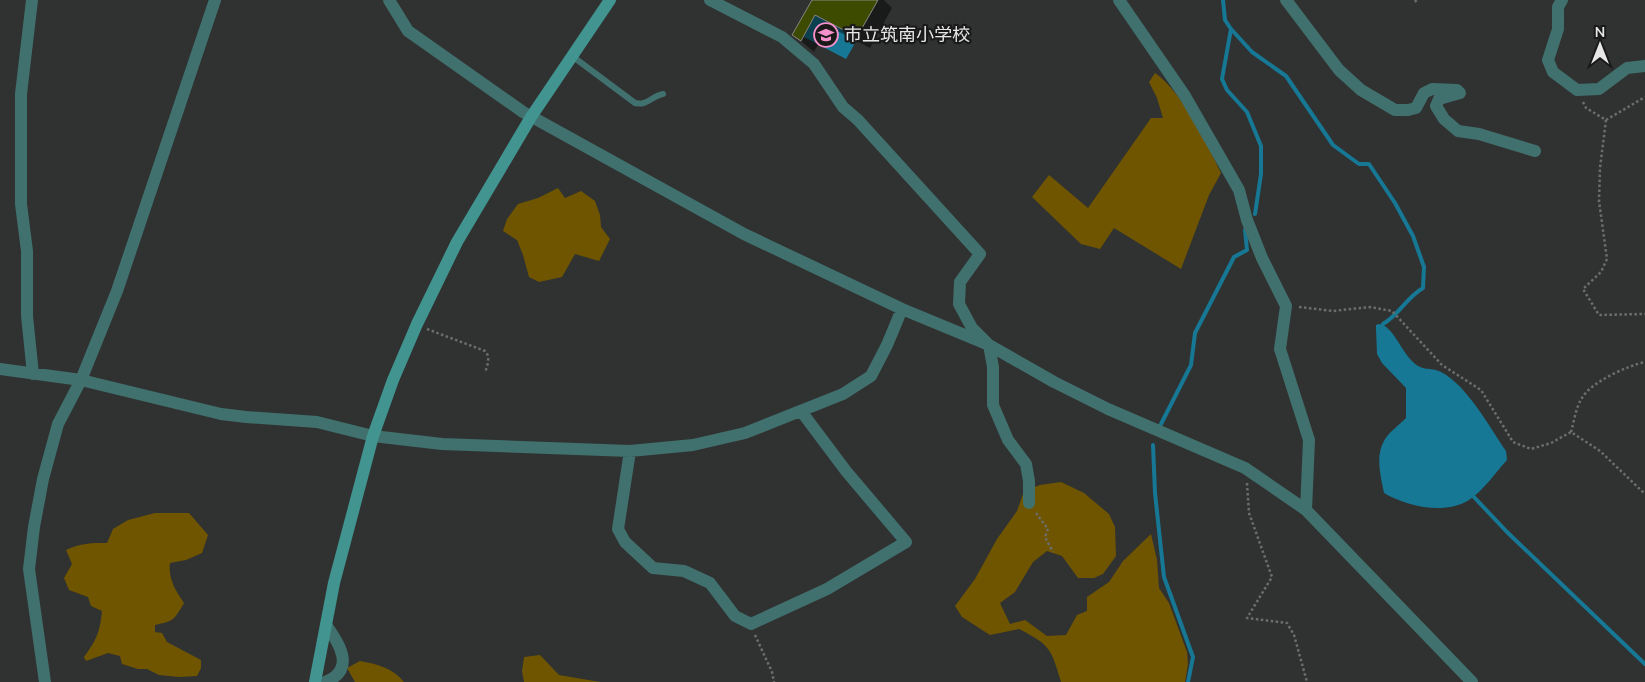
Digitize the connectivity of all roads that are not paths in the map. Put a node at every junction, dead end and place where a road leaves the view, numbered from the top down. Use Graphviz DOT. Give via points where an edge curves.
graph roads {
  1 [pos="32,0"];
  2 [pos="215,0"];
  3 [pos="389,0"];
  4 [pos="610,0"];
  5 [pos="710,0"];
  6 [pos="1119,0"];
  7 [pos="1286,0"];
  8 [pos="1562,0"];
  9 [pos="572,56"];
  10 [pos="1645,66"];
  11 [pos="663,94"];
  12 [pos="531,117"];
  13 [pos="1534,151"];
  14 [pos="902,309"];
  15 [pos="989,345"];
  16 [pos="0,370"];
  17 [pos="33,374"];
  18 [pos="81,380"];
  19 [pos="801,411"];
  20 [pos="373,436"];
  21 [pos="630,452"];
  22 [pos="1029,503"];
  23 [pos="1306,510"];
  24 [pos="326,625"];
  25 [pos="318,666"];
  26 [pos="330,681"];
  27 [pos="45,682"];
  28 [pos="315,682"];
  29 [pos="1472,682"];
  1 -- 17 [label="street" via="21,94 21,204 27,251"];
  2 -- 18 [label="street" via="117,291"];
  3 -- 12 [label="street" via="408,31"];
  4 -- 9 [label="street"];
  5 -- 15 [label="street" via="782,37 814,64 843,107 980,254 960,282 959,304 972,328"];
  6 -- 23 [label="street" via="1185,96 1239,190 1262,258 1286,306 1280,349 1308,440"];
  7 -- 13 [label="street" via="1338,70 1361,90 1395,110 1408,110 1416,108 1424,93 1432,89 1457,90 1460,93 1439,99 1436,106 1444,119 1458,131"];
  8 -- 10 [label="street" via="1558,7 1558,30 1548,60 1553,72 1577,90 1599,88 1627,68"];
  9 -- 11 [label="lane" via="635,103 646,103"];
  9 -- 12 [label="street"];
  12 -- 14 [label="street" via="744,234"];
  12 -- 20 [label="street" via="457,242 417,324"];
  14 -- 15 [label="street"];
  14 -- 19 [label="street" via="872,376 844,394"];
  15 -- 22 [label="street" via="994,367 993,405 1008,440 1026,464"];
  15 -- 23 [label="street" via="1108,409 1246,468"];
  16 -- 17 [label="street"];
  17 -- 18 [label="street"];
  18 -- 20 [label="street" via="221,414 317,422"];
  18 -- 27 [label="street" via="58,424 43,480 30,560"];
  19 -- 21 [label="street" via="745,433 693,445"];
  19 -- 21 [label="street" via="906,542 827,589 751,624 735,616 710,583 684,571 653,568 625,542 618,529"];
  20 -- 21 [label="street" via="442,444"];
  20 -- 24 [label="street"];
  23 -- 29 [label="street"];
  24 -- 25 [label="street"];
  24 -- 26 [label="street" via="341,647 343,661 337,676"];
  25 -- 26 [label="street"];
  25 -- 28 [label="street"];
}
